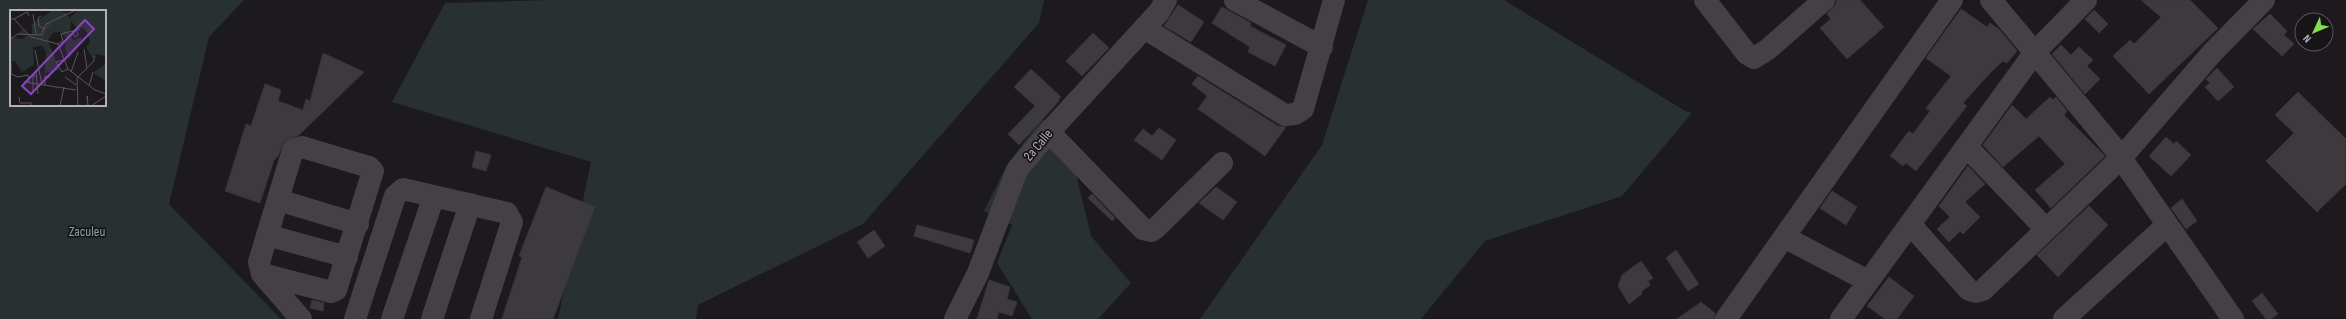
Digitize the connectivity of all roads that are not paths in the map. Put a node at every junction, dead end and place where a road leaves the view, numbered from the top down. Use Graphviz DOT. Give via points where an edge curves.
graph roads {
  1 [pos="1166,0"];
  2 [pos="1235,0"];
  3 [pos="1334,0"];
  4 [pos="1705,0"];
  5 [pos="1824,0"];
  6 [pos="1952,0"];
  7 [pos="1992,0"];
  8 [pos="2086,0"];
  9 [pos="2264,0"];
  10 [pos="1144,28"];
  11 [pos="1322,47"];
  12 [pos="2035,52"];
  13 [pos="1049,132"];
  14 [pos="1967,147"];
  15 [pos="2121,158"];
  16 [pos="1222,163"];
  17 [pos="373,171"];
  18 [pos="403,189"];
  19 [pos="434,196"];
  20 [pos="278,200"];
  21 [pos="470,204"];
  22 [pos="358,224"];
  23 [pos="1910,224"];
  24 [pos="2168,224"];
  25 [pos="2046,229"];
  26 [pos="268,234"];
  27 [pos="1784,237"];
  28 [pos="347,257"];
  29 [pos="262,274"];
  30 [pos="1868,281"];
  31 [pos="301,319"];
  32 [pos="355,319"];
  33 [pos="392,319"];
  34 [pos="432,319"];
  35 [pos="481,319"];
  36 [pos="955,319"];
  37 [pos="1726,319"];
  38 [pos="1841,319"];
  39 [pos="2064,319"];
  40 [pos="2233,319"];
  1 -- 10 [label="street, 2a Calle"];
  2 -- 11 [label="street"];
  3 -- 11 [label="street"];
  4 -- 5 [label="street" via="1747,54 1754,58 1767,50"];
  6 -- 27 [label="street"];
  7 -- 12 [label="street"];
  8 -- 12 [label="street"];
  9 -- 15 [label="street" via="2213,52"];
  10 -- 11 [label="street" via="1284,115 1295,114 1303,109"];
  10 -- 13 [label="street, 2a Calle"];
  12 -- 14 [label="street"];
  12 -- 15 [label="street"];
  13 -- 16 [label="street" via="1143,229 1151,231"];
  13 -- 36 [label="street, 2a Calle" via="1017,170 978,273"];
  14 -- 23 [label="street"];
  14 -- 25 [label="street"];
  15 -- 24 [label="street"];
  15 -- 25 [label="street"];
  17 -- 18 [label="street"];
  17 -- 20 [label="street" via="368,167 302,147 296,148 293,150"];
  17 -- 22 [label="street"];
  18 -- 19 [label="street"];
  18 -- 32 [label="street" via="395,196"];
  19 -- 21 [label="street"];
  19 -- 33 [label="street"];
  20 -- 22 [label="street"];
  20 -- 26 [label="street"];
  21 -- 34 [label="street"];
  21 -- 35 [label="street" via="507,213 512,222"];
  22 -- 28 [label="street"];
  23 -- 25 [label="street" via="1969,290 1976,292 1983,290"];
  23 -- 30 [label="street"];
  24 -- 39 [label="street"];
  24 -- 40 [label="street"];
  26 -- 28 [label="street"];
  26 -- 29 [label="street" via="259,262"];
  27 -- 30 [label="street"];
  27 -- 37 [label="street"];
  28 -- 29 [label="street" via="336,290 331,292"];
  29 -- 31 [label="street"];
  30 -- 38 [label="street"];
}
